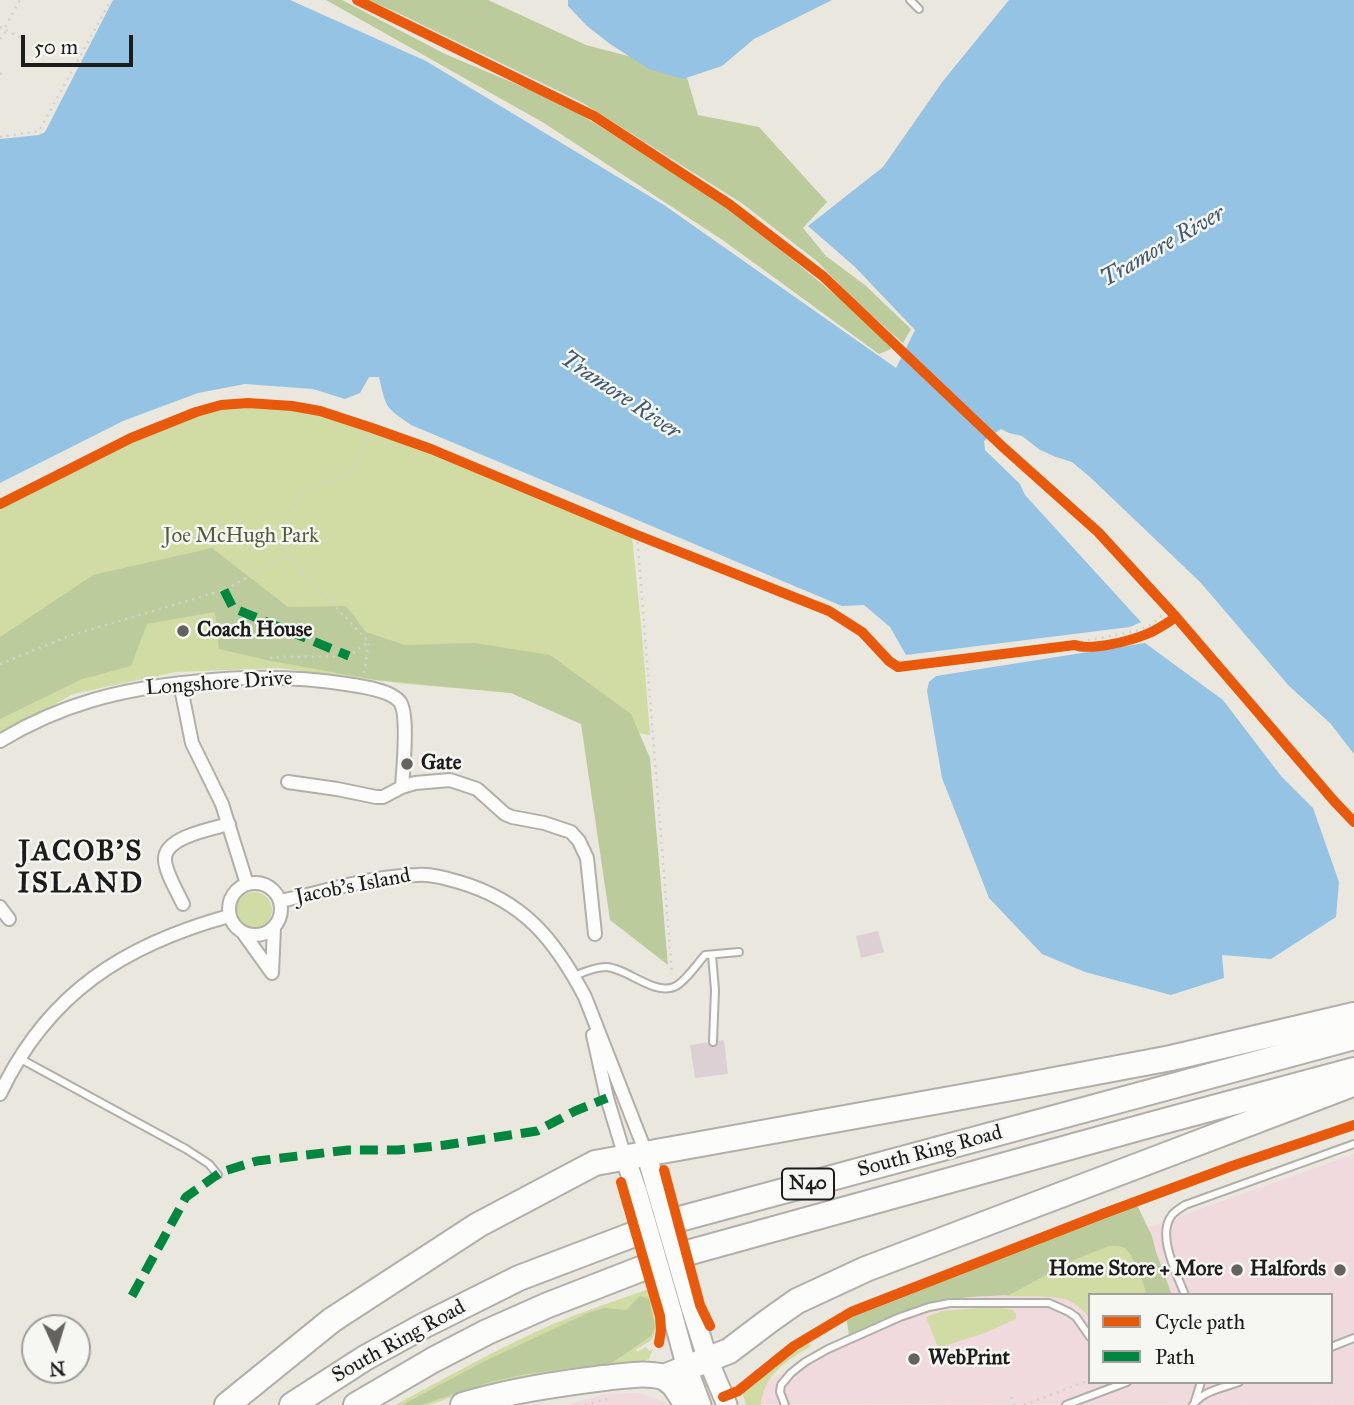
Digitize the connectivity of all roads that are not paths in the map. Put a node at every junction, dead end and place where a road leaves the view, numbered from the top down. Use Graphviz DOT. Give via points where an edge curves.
graph roads {
  1 [pos="911,0"];
  2 [pos="919,9"];
  3 [pos="180,683"];
  4 [pos="0,741"];
  5 [pos="288,782"];
  6 [pos="402,787"];
  7 [pos="229,824"];
  8 [pos="247,884"];
  9 [pos="280,901"];
  10 [pos="183,904"];
  11 [pos="0,907"];
  12 [pos="229,916"];
  13 [pos="9,919"];
  14 [pos="274,928"];
  15 [pos="244,934"];
  16 [pos="595,934"];
  17 [pos="738,952"];
  18 [pos="712,955"];
  19 [pos="574,976"];
  20 [pos="585,998"];
  21 [pos="1354,1015"];
  22 [pos="1354,1027"];
  23 [pos="1354,1037"];
  24 [pos="713,1042"];
  25 [pos="19,1058"];
  26 [pos="1171,1058"];
  27 [pos="1354,1070"];
  28 [pos="1354,1084"];
  29 [pos="0,1094"];
  30 [pos="1354,1144"];
  31 [pos="635,1155"];
  32 [pos="218,1175"];
  33 [pos="1184,1293"];
  34 [pos="681,1310"];
  35 [pos="1088,1334"];
  36 [pos="1354,1338"];
  37 [pos="1333,1346"];
  38 [pos="686,1368"];
  39 [pos="1199,1384"];
  40 [pos="1233,1384"];
  41 [pos="1107,1385"];
  42 [pos="725,1401"];
  43 [pos="1194,1404"];
  44 [pos="228,1405"];
  45 [pos="292,1405"];
  46 [pos="356,1405"];
  47 [pos="463,1405"];
  48 [pos="687,1405"];
  49 [pos="701,1405"];
  50 [pos="785,1405"];
  51 [pos="1066,1405"];
  1 -- 2 [label="lane"];
  3 -- 4 [label="street, Longshore Drive" via="83,702"];
  3 -- 6 [label="street, Longshore Drive" via="307,678 392,695 400,702 404,720"];
  3 -- 7 [label="street" via="192,743"];
  5 -- 6 [label="street" via="376,797"];
  6 -- 16 [label="street" via="450,780 477,789 505,814 571,832 587,858"];
  7 -- 8 [label="street"];
  7 -- 10 [label="street" via="181,839 167,850 166,865"];
  8 -- 9 [label="street" via="262,883"];
  8 -- 12 [label="street" via="230,900"];
  9 -- 14 [label="street" via="281,914"];
  9 -- 19 [label="street, Jacob's Island" via="398,876 446,878 485,891 519,911 539,928"];
  11 -- 13 [label="street"];
  12 -- 15 [label="street"];
  12 -- 25 [label="street" via="164,938 99,974 54,1012"];
  14 -- 15 [label="street" via="260,935"];
  14 -- 15 [label="street" via="272,973"];
  17 -- 18 [label="lane"];
  18 -- 19 [label="lane" via="705,955 673,987 652,985 615,968"];
  18 -- 24 [label="lane"];
  19 -- 20 [label="street, Jacob's Island"];
  20 -- 31 [label="street, Jacob's Island"];
  20 -- 31 [label="street, Jacob's Island" via="607,1098"];
  21 -- 26 [label="highway"];
  22 -- 26 [label="highway"];
  23 -- 45 [label="highway, South Ring Road / N40" via="661,1224 519,1278 365,1358"];
  25 -- 29 [label="street"];
  25 -- 32 [label="lane" via="186,1149"];
  26 -- 31 [label="highway"];
  27 -- 46 [label="highway, South Ring Road / N40" via="669,1258 487,1332"];
  28 -- 38 [label="highway" via="866,1269 797,1301 734,1348"];
  30 -- 33 [label="lane" via="1178,1210 1167,1226 1166,1237"];
  31 -- 34 [label="main road, bridge" via="637,1192"];
  31 -- 34 [label="main road, bridge" via="656,1187"];
  31 -- 44 [label="highway" via="595,1163 478,1225 332,1320"];
  34 -- 38 [label="main road"];
  35 -- 50 [label="lane" via="1076,1317 1049,1303 929,1307 805,1362 781,1385"];
  36 -- 37 [label="lane"];
  38 -- 42 [label="main road"];
  38 -- 47 [label="highway" via="544,1386"];
  38 -- 48 [label="highway" via="674,1385"];
  38 -- 49 [label="main road"];
  39 -- 43 [label="lane"];
  40 -- 43 [label="lane"];
  41 -- 51 [label="lane"];
}
